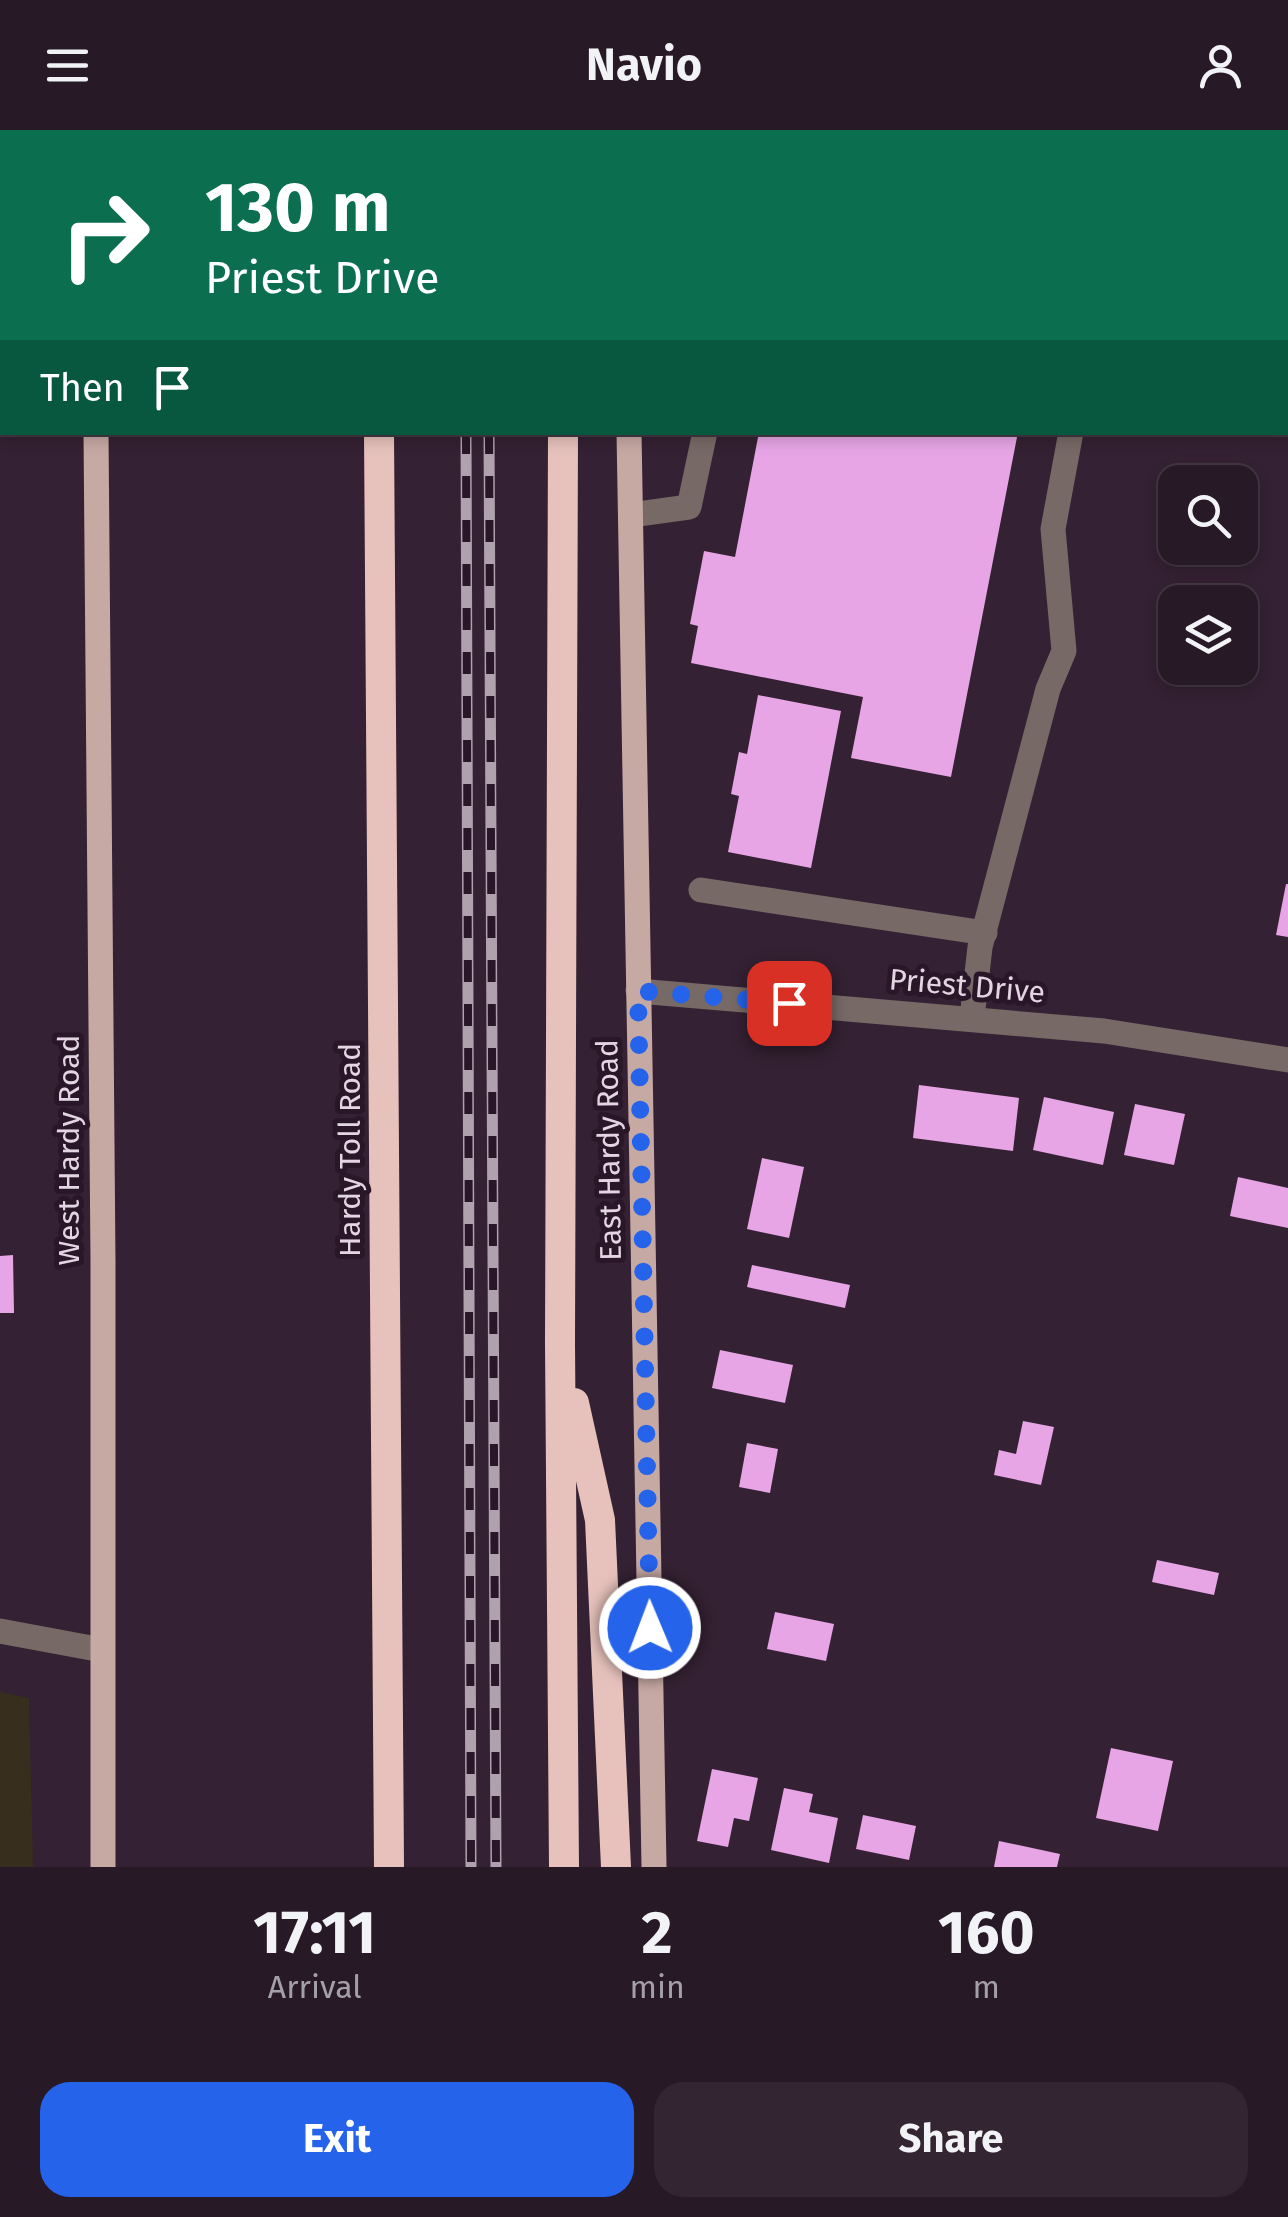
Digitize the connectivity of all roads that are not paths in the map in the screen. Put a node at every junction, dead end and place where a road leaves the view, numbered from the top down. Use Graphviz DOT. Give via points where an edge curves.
graph roads {
  1 [pos="96,435"];
  2 [pos="379,435"];
  3 [pos="563,435"];
  4 [pos="629,435"];
  5 [pos="703,435"];
  6 [pos="1070,435"];
  7 [pos="630,515"];
  8 [pos="701,890"];
  9 [pos="985,932"];
  10 [pos="638,991"];
  11 [pos="972,1018"];
  12 [pos="1288,1060"];
  13 [pos="560,1343"];
  14 [pos="0,1631"];
  15 [pos="102,1650"];
  16 [pos="103,1867"];
  17 [pos="389,1867"];
  18 [pos="564,1867"];
  19 [pos="616,1867"];
  20 [pos="654,1867"];
  1 -- 15 [label="main road, West Hardy Road"];
  2 -- 17 [label="highway, Hardy Toll Road"];
  3 -- 13 [label="highway"];
  4 -- 7 [label="main road, East Hardy Road"];
  5 -- 7 [label="street" via="689,507"];
  6 -- 9 [label="street" via="1053,529 1064,651 1048,689"];
  7 -- 10 [label="main road, East Hardy Road"];
  8 -- 9 [label="street"];
  9 -- 11 [label="street"];
  10 -- 11 [label="street, Priest Drive"];
  10 -- 20 [label="main road, East Hardy Road"];
  11 -- 12 [label="street, Priest Drive"];
  13 -- 18 [label="highway"];
  13 -- 19 [label="highway" via="600,1520"];
  14 -- 15 [label="street"];
  15 -- 16 [label="main road, West Hardy Road"];
}
